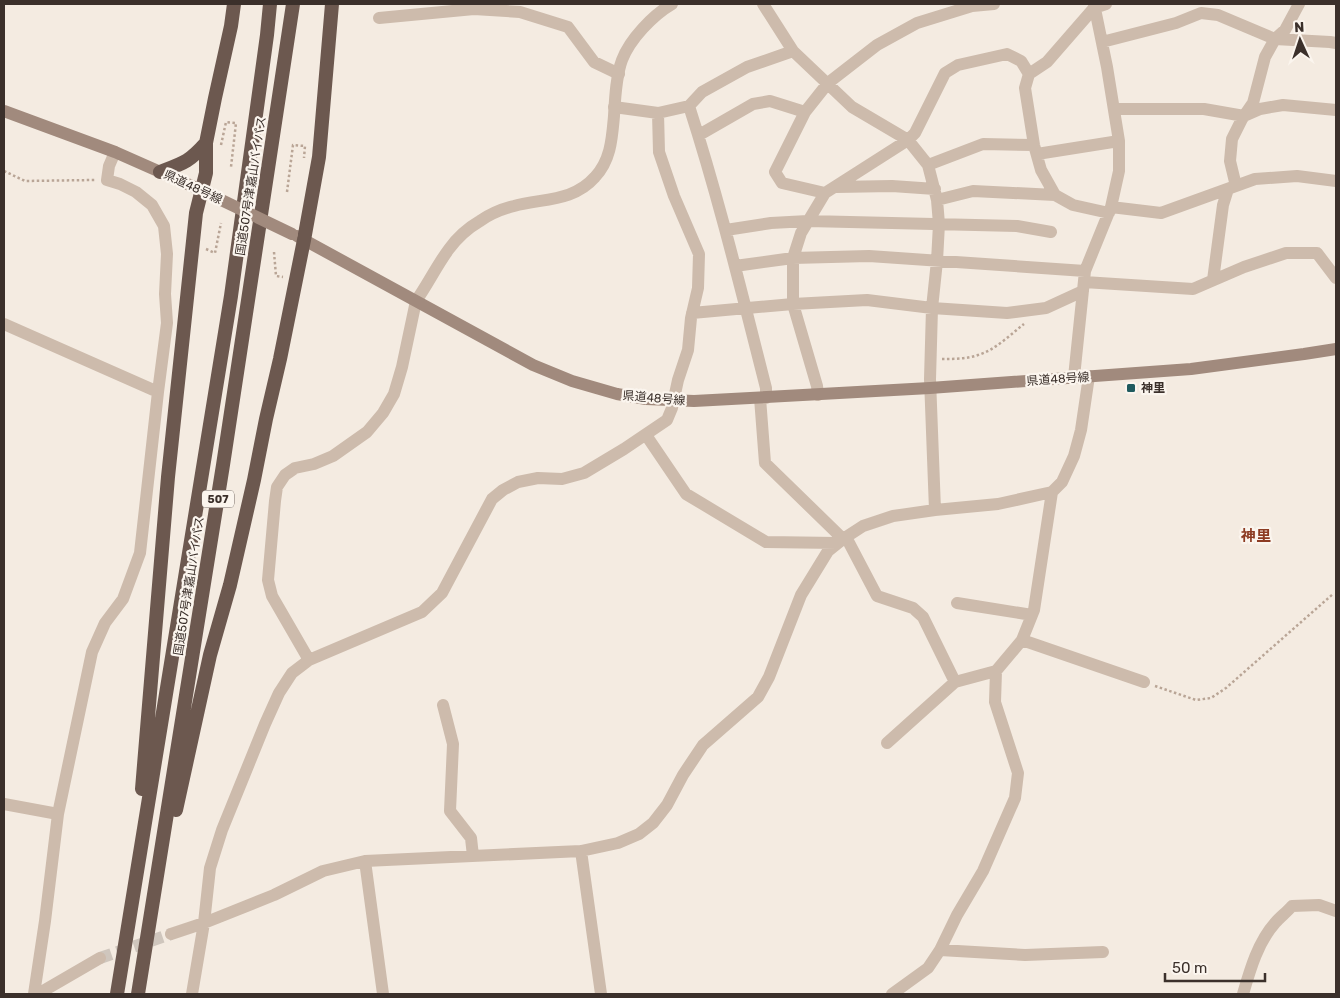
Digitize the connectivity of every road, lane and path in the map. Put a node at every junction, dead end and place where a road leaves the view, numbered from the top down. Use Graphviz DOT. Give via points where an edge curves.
graph roads {
  1 [pos="234,4"];
  2 [pos="270,4"];
  3 [pos="293,4"];
  4 [pos="332,4"];
  5 [pos="672,4"];
  6 [pos="763,4"];
  7 [pos="994,4"];
  8 [pos="1299,4"];
  9 [pos="1098,5"];
  10 [pos="378,18"];
  11 [pos="1275,39"];
  12 [pos="1102,42"];
  13 [pos="1336,43"];
  14 [pos="793,51"];
  15 [pos="618,74"];
  16 [pos="1029,74"];
  17 [pos="828,83"];
  18 [pos="689,106"];
  19 [pos="614,107"];
  20 [pos="1114,109"];
  21 [pos="1336,110"];
  22 [pos="4,111"];
  23 [pos="805,112"];
  24 [pos="658,113"];
  25 [pos="1244,116"];
  26 [pos="699,135"];
  27 [pos="908,140"];
  28 [pos="1119,141"];
  29 [pos="206,143"];
  30 [pos="220,149"];
  31 [pos="1035,149"];
  32 [pos="115,152"];
  33 [pos="303,164"];
  34 [pos="928,165"];
  35 [pos="231,167"];
  36 [pos="4,171"];
  37 [pos="160,172"];
  38 [pos="107,180"];
  39 [pos="1336,181"];
  40 [pos="1232,187"];
  41 [pos="830,190"];
  42 [pos="287,192"];
  43 [pos="207,194"];
  44 [pos="936,194"];
  45 [pos="1055,194"];
  46 [pos="1110,210"];
  47 [pos="808,221"];
  48 [pos="221,223"];
  49 [pos="939,224"];
  50 [pos="726,230"];
  51 [pos="1051,232"];
  52 [pos="298,237"];
  53 [pos="206,249"];
  54 [pos="274,252"];
  55 [pos="793,258"];
  56 [pos="937,261"];
  57 [pos="735,266"];
  58 [pos="285,277"];
  59 [pos="1336,278"];
  60 [pos="1213,280"];
  61 [pos="1084,281"];
  62 [pos="416,301"];
  63 [pos="793,304"];
  64 [pos="745,308"];
  65 [pos="932,308"];
  66 [pos="1046,308"];
  67 [pos="692,313"];
  68 [pos="4,324"];
  69 [pos="1336,349"];
  70 [pos="931,360"];
  71 [pos="1089,376"];
  72 [pos="1074,377"];
  73 [pos="930,388"];
  74 [pos="158,392"];
  75 [pos="818,395"];
  76 [pos="763,398"];
  77 [pos="674,401"];
  78 [pos="646,435"];
  79 [pos="1052,492"];
  80 [pos="935,510"];
  81 [pos="842,540"];
  82 [pos="1333,594"];
  83 [pos="957,603"];
  84 [pos="1032,615"];
  85 [pos="1022,640"];
  86 [pos="309,660"];
  87 [pos="996,671"];
  88 [pos="955,682"];
  89 [pos="1144,682"];
  90 [pos="443,705"];
  91 [pos="887,743"];
  92 [pos="4,804"];
  93 [pos="58,814"];
  94 [pos="581,851"];
  95 [pos="473,856"];
  96 [pos="365,861"];
  97 [pos="1336,911"];
  98 [pos="130,917"];
  99 [pos="150,920"];
  100 [pos="204,923"];
  101 [pos="171,934"];
  102 [pos="940,950"];
  103 [pos="1103,952"];
  104 [pos="100,958"];
  105 [pos="34,994"];
  106 [pos="38,994"];
  107 [pos="117,994"];
  108 [pos="138,994"];
  109 [pos="192,994"];
  110 [pos="383,994"];
  111 [pos="601,994"];
  112 [pos="892,994"];
  113 [pos="1243,994"];
  1 -- 29 [label="highway"];
  2 -- 98 [label="highway, 国道507号津嘉山バイパス / 507" via="231,296"];
  3 -- 99 [label="highway, 国道507号津嘉山バイパス / 507" via="224,465"];
  4 -- 52 [label="highway" via="319,157"];
  5 -- 15 [label="street" via="645,26 627,49"];
  6 -- 14 [label="street"];
  7 -- 17 [label="street" via="972,6 917,23 877,45"];
  8 -- 11 [label="street" via="1285,30"];
  9 -- 12 [label="street"];
  9 -- 16 [label="street" via="1047,62"];
  10 -- 15 [label="street" via="474,9 520,12 568,26 594,62"];
  11 -- 12 [label="street" via="1218,15 1201,13 1176,23"];
  11 -- 13 [label="street"];
  11 -- 25 [label="street" via="1265,57 1253,103"];
  12 -- 20 [label="street"];
  14 -- 17 [label="street"];
  14 -- 18 [label="street" via="747,67 702,92"];
  15 -- 19 [label="street"];
  16 -- 27 [label="street" via="1021,61 1007,54 958,65 946,73 915,133"];
  16 -- 31 [label="street" via="1026,88"];
  17 -- 23 [label="street"];
  17 -- 27 [label="street" via="852,107"];
  18 -- 24 [label="street"];
  18 -- 26 [label="street"];
  19 -- 24 [label="street"];
  19 -- 62 [label="street" via="607,159 595,177 568,196 515,206 480,221 449,248"];
  20 -- 25 [label="street" via="1204,109"];
  20 -- 28 [label="street"];
  21 -- 25 [label="street" via="1282,106 1260,109"];
  22 -- 32 [label="main road, 県道48号線"];
  23 -- 26 [label="street" via="770,101 753,104"];
  23 -- 41 [label="street" via="775,172 782,183"];
  24 -- 67 [label="street" via="659,152 699,254 698,288"];
  25 -- 40 [label="street" via="1232,139"];
  26 -- 50 [label="street"];
  27 -- 34 [label="street"];
  27 -- 41 [label="street"];
  28 -- 31 [label="street"];
  28 -- 46 [label="street" via="1119,172"];
  29 -- 37 [label="highway" via="190,159"];
  29 -- 43 [label="highway"];
  30 -- 35 [label="path" via="226,122 236,123"];
  31 -- 34 [label="street" via="983,144"];
  31 -- 45 [label="street" via="1041,170"];
  32 -- 37 [label="main road, 県道48号線"];
  32 -- 38 [label="street"];
  33 -- 42 [label="path" via="305,146 293,145"];
  34 -- 44 [label="street"];
  36 -- 38 [label="path" via="25,181"];
  37 -- 43 [label="main road, 県道48号線"];
  38 -- 74 [label="street" via="136,192 152,205 164,226 167,323"];
  39 -- 40 [label="street" via="1297,176 1255,179"];
  40 -- 46 [label="street" via="1161,213"];
  40 -- 60 [label="street" via="1223,205"];
  41 -- 44 [label="street" via="892,186"];
  41 -- 47 [label="street"];
  43 -- 52 [label="main road, 県道48号線, bridge"];
  43 -- 98 [label="highway" via="196,212 168,477"];
  44 -- 45 [label="street" via="974,191"];
  44 -- 49 [label="street"];
  45 -- 46 [label="street" via="1073,204"];
  46 -- 61 [label="street"];
  47 -- 49 [label="street"];
  47 -- 50 [label="street" via="771,222"];
  47 -- 55 [label="street"];
  48 -- 53 [label="path" via="215,253"];
  49 -- 51 [label="street" via="1017,226"];
  49 -- 56 [label="street"];
  50 -- 57 [label="street"];
  52 -- 62 [label="main road, 県道48号線"];
  52 -- 99 [label="highway" via="280,359 254,480 210,655"];
  54 -- 58 [label="path" via="276,276"];
  55 -- 56 [label="street" via="869,256"];
  55 -- 57 [label="street"];
  55 -- 63 [label="street"];
  56 -- 61 [label="street"];
  56 -- 65 [label="street"];
  57 -- 64 [label="street"];
  59 -- 60 [label="street" via="1317,253 1286,253"];
  60 -- 61 [label="street" via="1193,289"];
  61 -- 66 [label="street"];
  61 -- 72 [label="street"];
  62 -- 77 [label="main road, 県道48号線" via="533,365 572,381 617,394"];
  62 -- 86 [label="street" via="402,367 394,394 383,413 367,432 333,456 296,468 285,475 278,487 268,580 272,596"];
  63 -- 64 [label="street"];
  63 -- 65 [label="street" via="867,300"];
  63 -- 75 [label="street"];
  64 -- 67 [label="street"];
  64 -- 76 [label="street" via="766,388"];
  65 -- 66 [label="street" via="1007,313"];
  65 -- 70 [label="street"];
  66 -- 70 [label="path" via="994,347 978,355"];
  67 -- 77 [label="street" via="688,350"];
  68 -- 74 [label="street"];
  69 -- 71 [label="main road, 県道48号線" via="1191,369"];
  70 -- 73 [label="street"];
  71 -- 72 [label="main road, 県道48号線"];
  71 -- 79 [label="street" via="1082,430 1074,456 1062,482"];
  72 -- 73 [label="main road, 県道48号線"];
  73 -- 75 [label="main road, 県道48号線"];
  73 -- 80 [label="street"];
  74 -- 93 [label="street" via="140,553 123,599 105,623 92,652"];
  75 -- 76 [label="main road, 県道48号線"];
  76 -- 77 [label="main road, 県道48号線"];
  76 -- 81 [label="street" via="765,463"];
  77 -- 78 [label="street" via="667,420"];
  78 -- 81 [label="street" via="686,494 766,542"];
  78 -- 86 [label="street" via="584,473 562,479 538,478 518,482 503,490 492,499 442,593 422,612"];
  79 -- 80 [label="street" via="998,504"];
  79 -- 84 [label="street"];
  80 -- 81 [label="street" via="893,516 863,526"];
  81 -- 88 [label="street" via="878,596 913,608 923,617"];
  81 -- 94 [label="street" via="828,551 801,595 758,697 703,745 667,806 653,823 639,834 618,843"];
  82 -- 89 [label="path" via="1211,698 1196,700"];
  83 -- 84 [label="street"];
  84 -- 85 [label="street"];
  85 -- 87 [label="street"];
  85 -- 89 [label="street"];
  86 -- 100 [label="street" via="292,673 279,693 222,830 210,868"];
  87 -- 88 [label="street"];
  87 -- 102 [label="street" via="996,702 1018,773 1015,798 984,871"];
  88 -- 91 [label="street"];
  90 -- 95 [label="street" via="453,744 450,811 471,838"];
  92 -- 93 [label="street"];
  93 -- 105 [label="street"];
  94 -- 95 [label="street"];
  94 -- 111 [label="street"];
  95 -- 96 [label="street"];
  96 -- 100 [label="street" via="323,871"];
  96 -- 110 [label="street"];
  97 -- 113 [label="street" via="1319,905 1292,906 1274,923 1263,942"];
  98 -- 107 [label="highway, 国道507号津嘉山バイパス / 507"];
  99 -- 108 [label="highway, 国道507号津嘉山バイパス / 507"];
  100 -- 101 [label="street"];
  100 -- 109 [label="street"];
  102 -- 103 [label="street" via="1024,956"];
  102 -- 112 [label="street" via="928,968"];
  104 -- 106 [label="street"];
}
